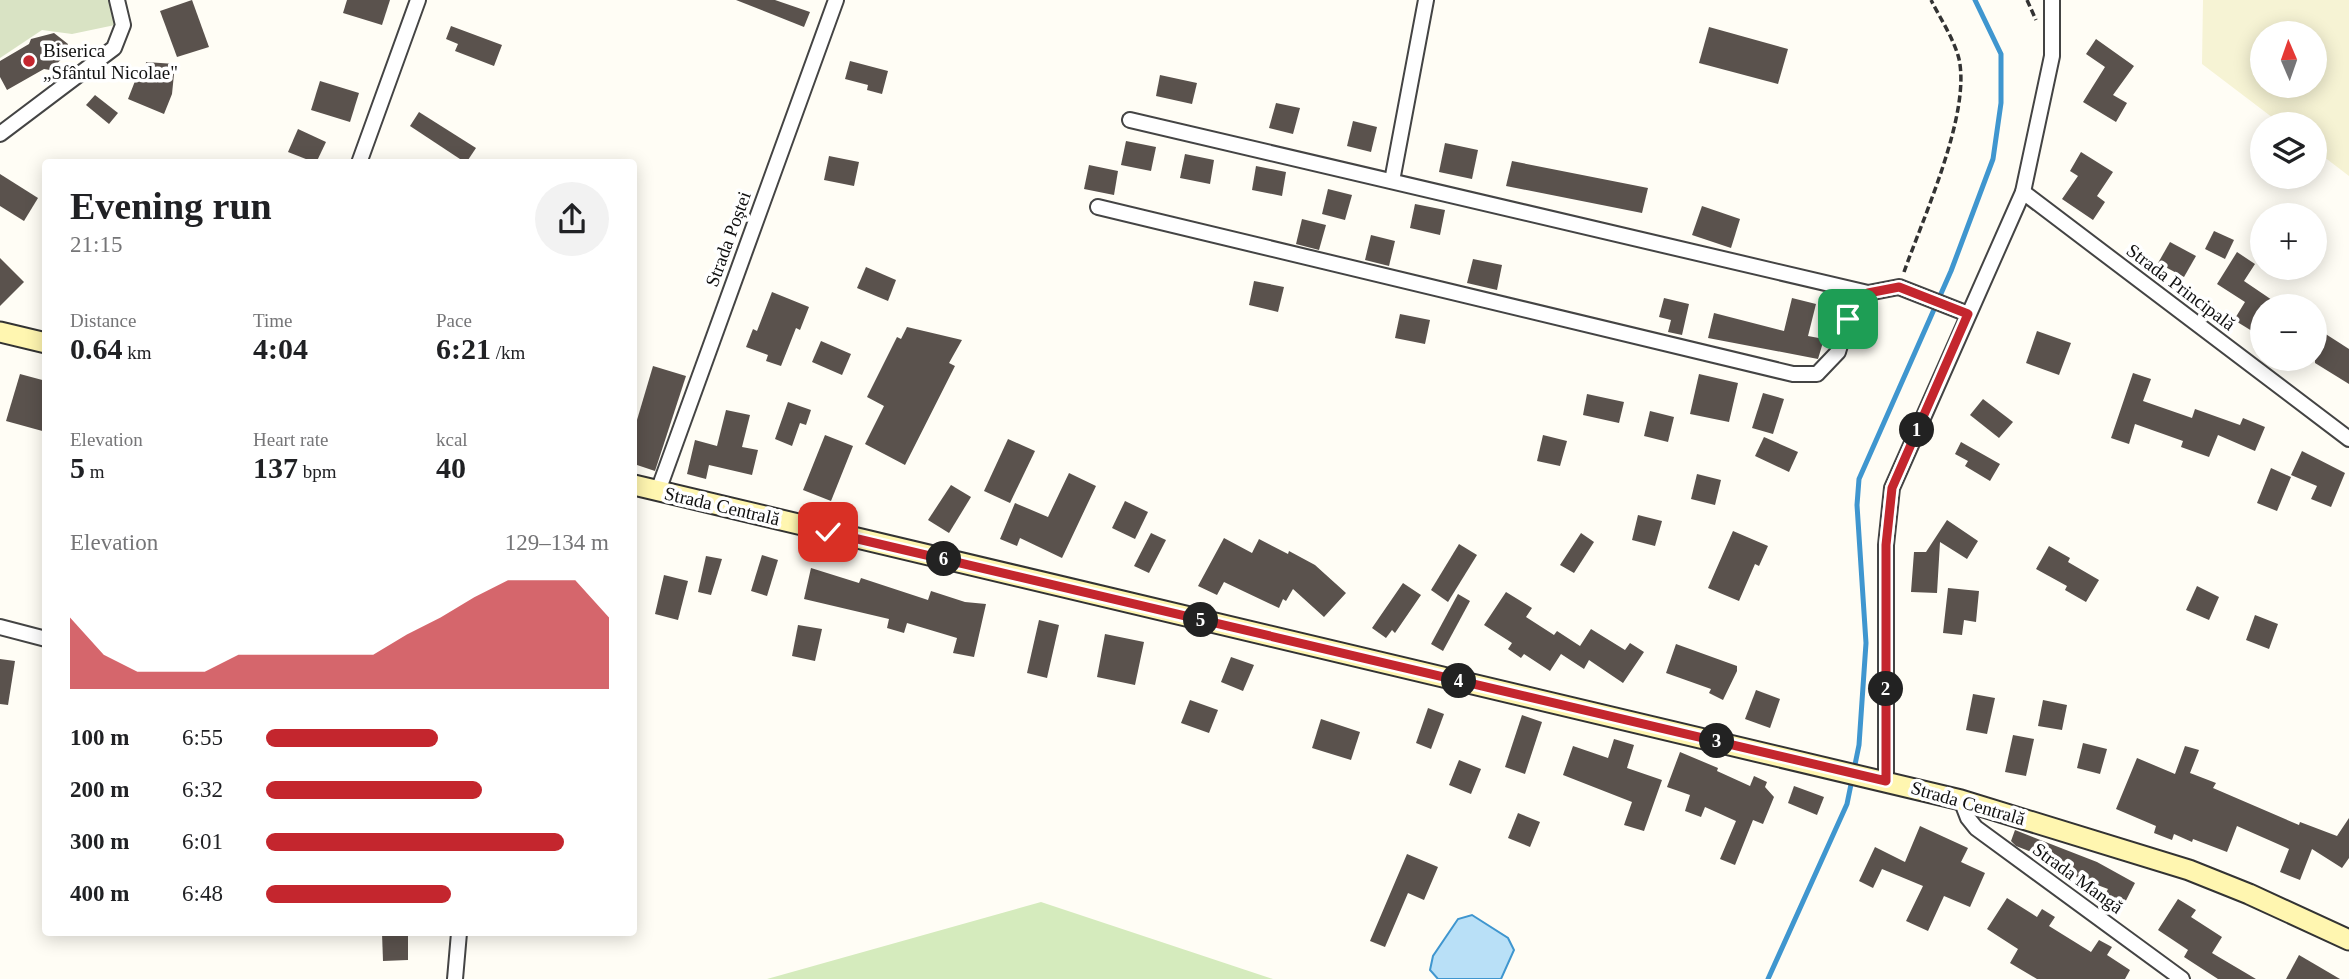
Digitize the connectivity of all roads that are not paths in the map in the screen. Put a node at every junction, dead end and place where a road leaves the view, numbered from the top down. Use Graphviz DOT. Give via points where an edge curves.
graph roads {
  1 [pos="117,0"];
  2 [pos="418,0"];
  3 [pos="836,0"];
  4 [pos="1426,0"];
  5 [pos="2052,0"];
  6 [pos="1130,120"];
  7 [pos="0,134"];
  8 [pos="360,159"];
  9 [pos="1392,181"];
  10 [pos="2023,192"];
  11 [pos="1098,207"];
  12 [pos="1868,293"];
  13 [pos="1968,314"];
  14 [pos="0,332"];
  15 [pos="42,342"];
  16 [pos="2349,439"];
  17 [pos="637,486"];
  18 [pos="658,491"];
  19 [pos="0,627"];
  20 [pos="42,638"];
  21 [pos="1886,781"];
  22 [pos="1961,800"];
  23 [pos="460,936"];
  24 [pos="2349,940"];
  25 [pos="456,979"];
  26 [pos="2182,979"];
  1 -- 7 [label="street" via="123,25 114,48"];
  2 -- 8 [label="street"];
  3 -- 18 [label="street, Strada Poștei"];
  4 -- 9 [label="street"];
  5 -- 10 [label="street" via="2052,56"];
  6 -- 9 [label="street"];
  9 -- 12 [label="street"];
  10 -- 13 [label="street"];
  10 -- 16 [label="street, Strada Principală"];
  11 -- 12 [label="street" via="1793,374 1817,374 1838,352 1848,319"];
  12 -- 13 [label="street" via="1899,287"];
  13 -- 21 [label="street" via="1892,488 1886,545"];
  14 -- 15 [label="main road"];
  17 -- 18 [label="main road, Strada Centrală"];
  18 -- 21 [label="main road, Strada Centrală"];
  19 -- 20 [label="street"];
  21 -- 22 [label="main road, Strada Centrală"];
  22 -- 24 [label="main road, Strada Centrală" via="2189,870"];
  22 -- 26 [label="street, Strada Mangă" via="1976,828"];
  23 -- 25 [label="street"];
}
